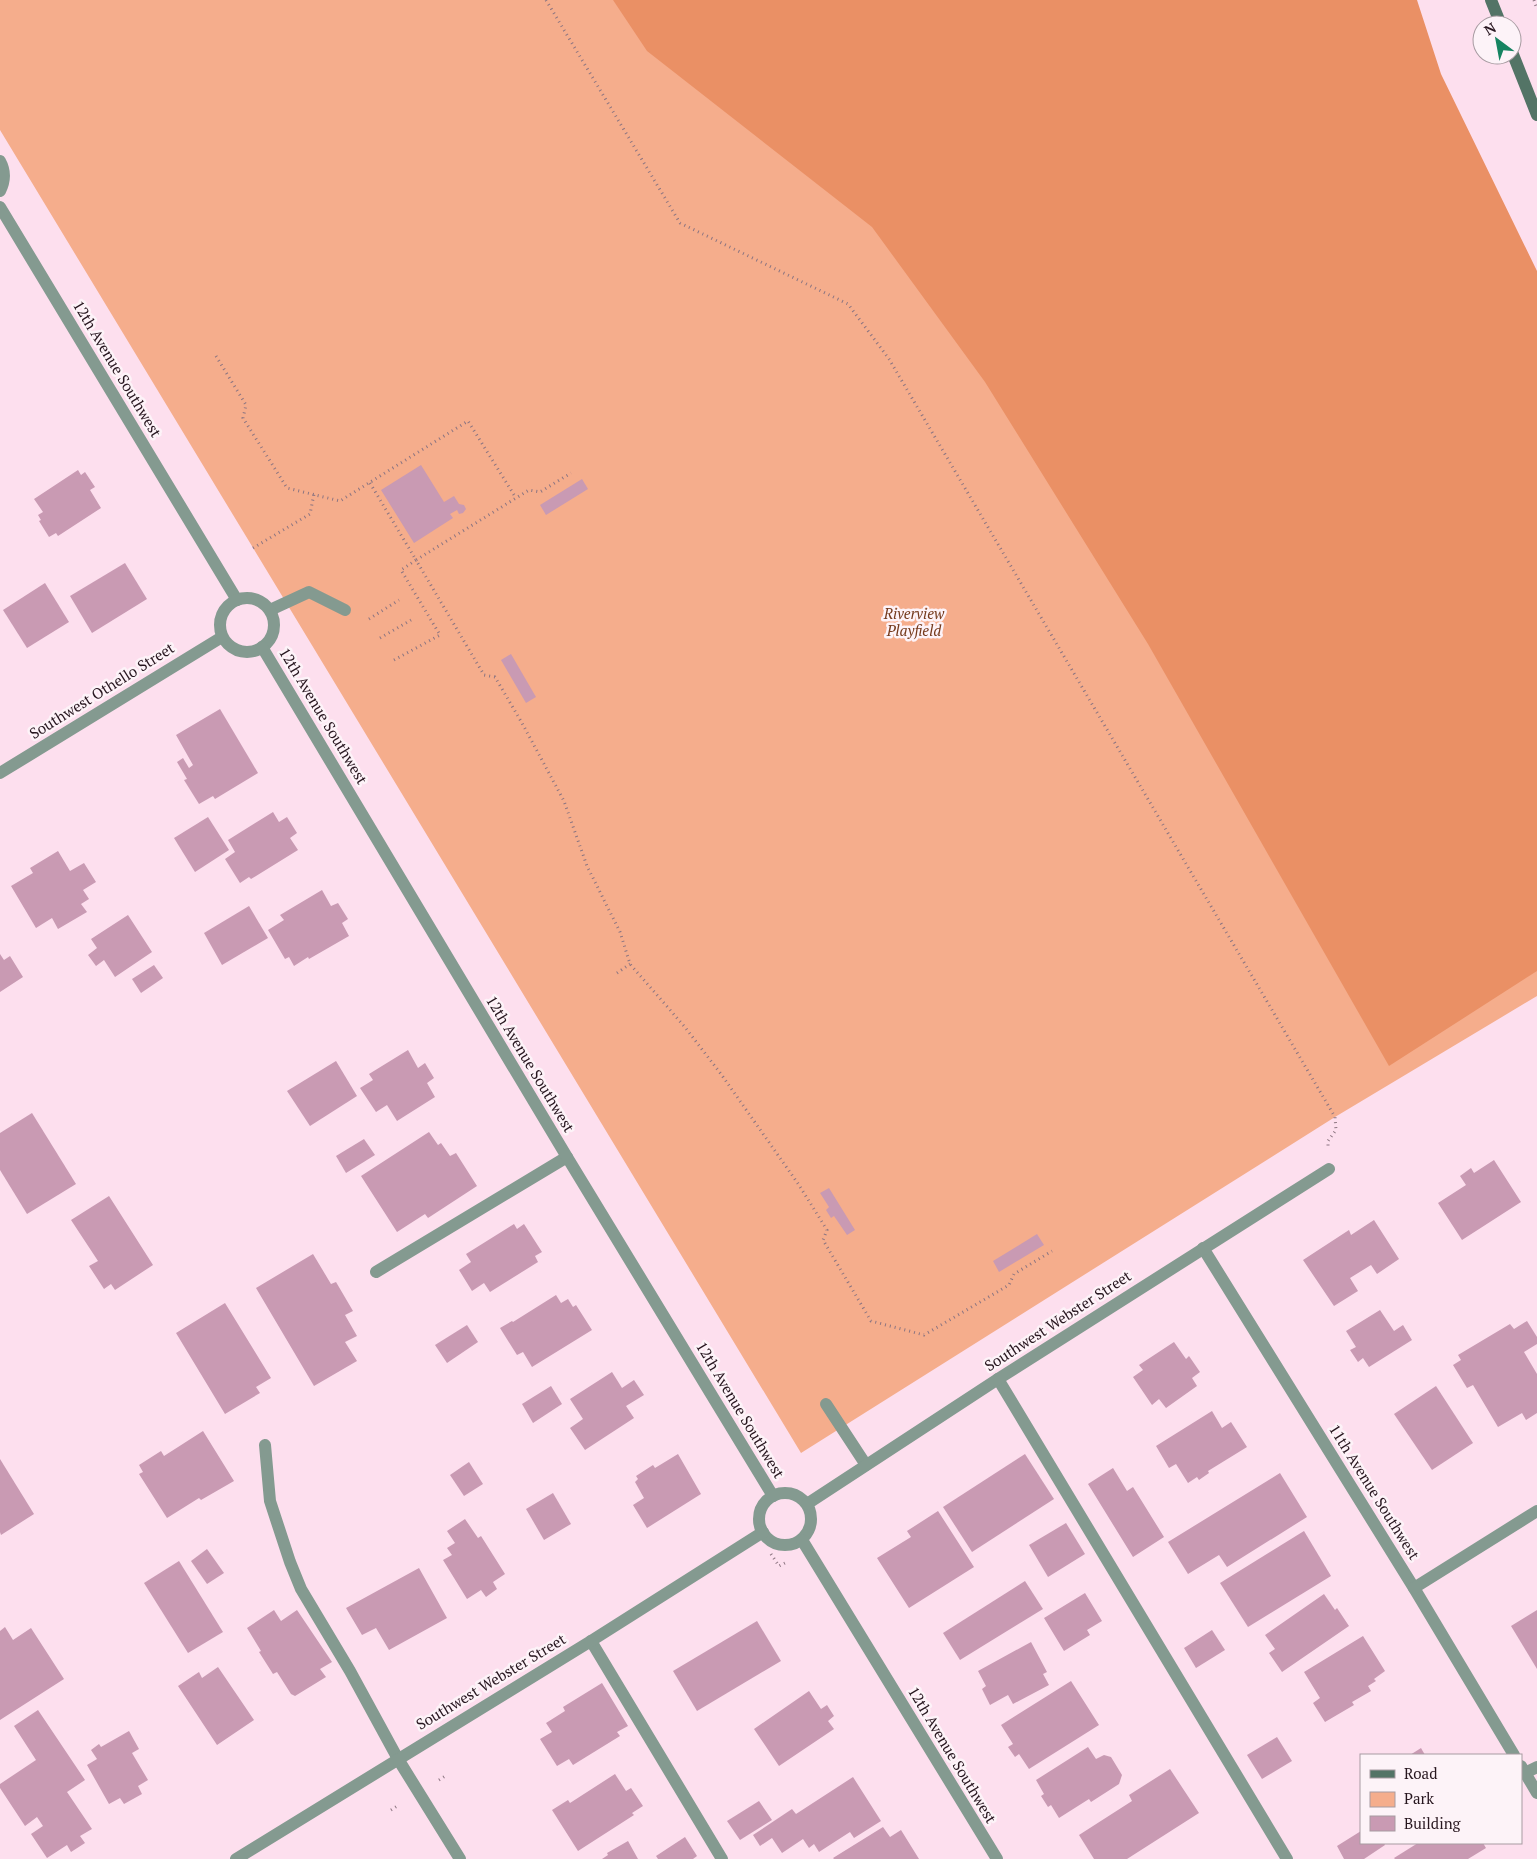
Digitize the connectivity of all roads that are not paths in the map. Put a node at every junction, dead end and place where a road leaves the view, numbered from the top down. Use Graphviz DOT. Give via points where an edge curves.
graph roads {
  1 [pos="1491,0"];
  2 [pos="1497,15"];
  3 [pos="1517,65"];
  4 [pos="1537,115"];
  5 [pos="0,161"];
  6 [pos="0,192"];
  7 [pos="0,206"];
  8 [pos="237,600"];
  9 [pos="270,610"];
  10 [pos="345,610"];
  11 [pos="222,636"];
  12 [pos="262,647"];
  13 [pos="0,773"];
  14 [pos="567,1157"];
  15 [pos="1329,1169"];
  16 [pos="1203,1248"];
  17 [pos="376,1272"];
  18 [pos="998,1379"];
  19 [pos="826,1404"];
  20 [pos="265,1445"];
  21 [pos="866,1465"];
  22 [pos="773,1496"];
  23 [pos="807,1504"];
  24 [pos="1537,1511"];
  25 [pos="762,1532"];
  26 [pos="802,1540"];
  27 [pos="1414,1588"];
  28 [pos="590,1641"];
  29 [pos="1513,1754"];
  30 [pos="398,1759"];
  31 [pos="1537,1767"];
  32 [pos="1523,1770"];
  33 [pos="1537,1793"];
  34 [pos="236,1859"];
  35 [pos="460,1859"];
  36 [pos="722,1859"];
  37 [pos="997,1859"];
  38 [pos="1287,1859"];
  1 -- 2 [label="main road"];
  3 -- 4 [label="main road"];
  5 -- 6 [label="street" via="5,173"];
  7 -- 8 [label="street, 12th Avenue Southwest"];
  8 -- 9 [label="street" via="250,597"];
  8 -- 11 [label="street" via="231,602 220,617"];
  9 -- 10 [label="street" via="309,592"];
  9 -- 12 [label="street" via="273,632"];
  11 -- 12 [label="street" via="239,651 255,651"];
  11 -- 13 [label="street, Southwest Othello Street"];
  12 -- 14 [label="street, 12th Avenue Southwest"];
  14 -- 17 [label="street"];
  14 -- 22 [label="street, 12th Avenue Southwest"];
  15 -- 16 [label="street, Southwest Webster Street"];
  16 -- 18 [label="street, Southwest Webster Street"];
  16 -- 27 [label="street, 11th Avenue Southwest"];
  18 -- 21 [label="street, Southwest Webster Street"];
  18 -- 38 [label="street"];
  19 -- 21 [label="street"];
  20 -- 30 [label="street" via="270,1501 297,1580"];
  21 -- 23 [label="street, Southwest Webster Street"];
  22 -- 23 [label="street" via="796,1495"];
  22 -- 25 [label="street" via="760,1512"];
  23 -- 26 [label="street" via="811,1523"];
  24 -- 27 [label="street"];
  25 -- 26 [label="street" via="779,1545 788,1546"];
  25 -- 28 [label="street, Southwest Webster Street"];
  26 -- 37 [label="street, 12th Avenue Southwest"];
  27 -- 29 [label="street, 11th Avenue Southwest"];
  28 -- 30 [label="street, Southwest Webster Street"];
  28 -- 36 [label="street"];
  30 -- 34 [label="street, Southwest Webster Street"];
  30 -- 35 [label="street"];
  31 -- 32 [label="street"];
  32 -- 33 [label="street"];
}
